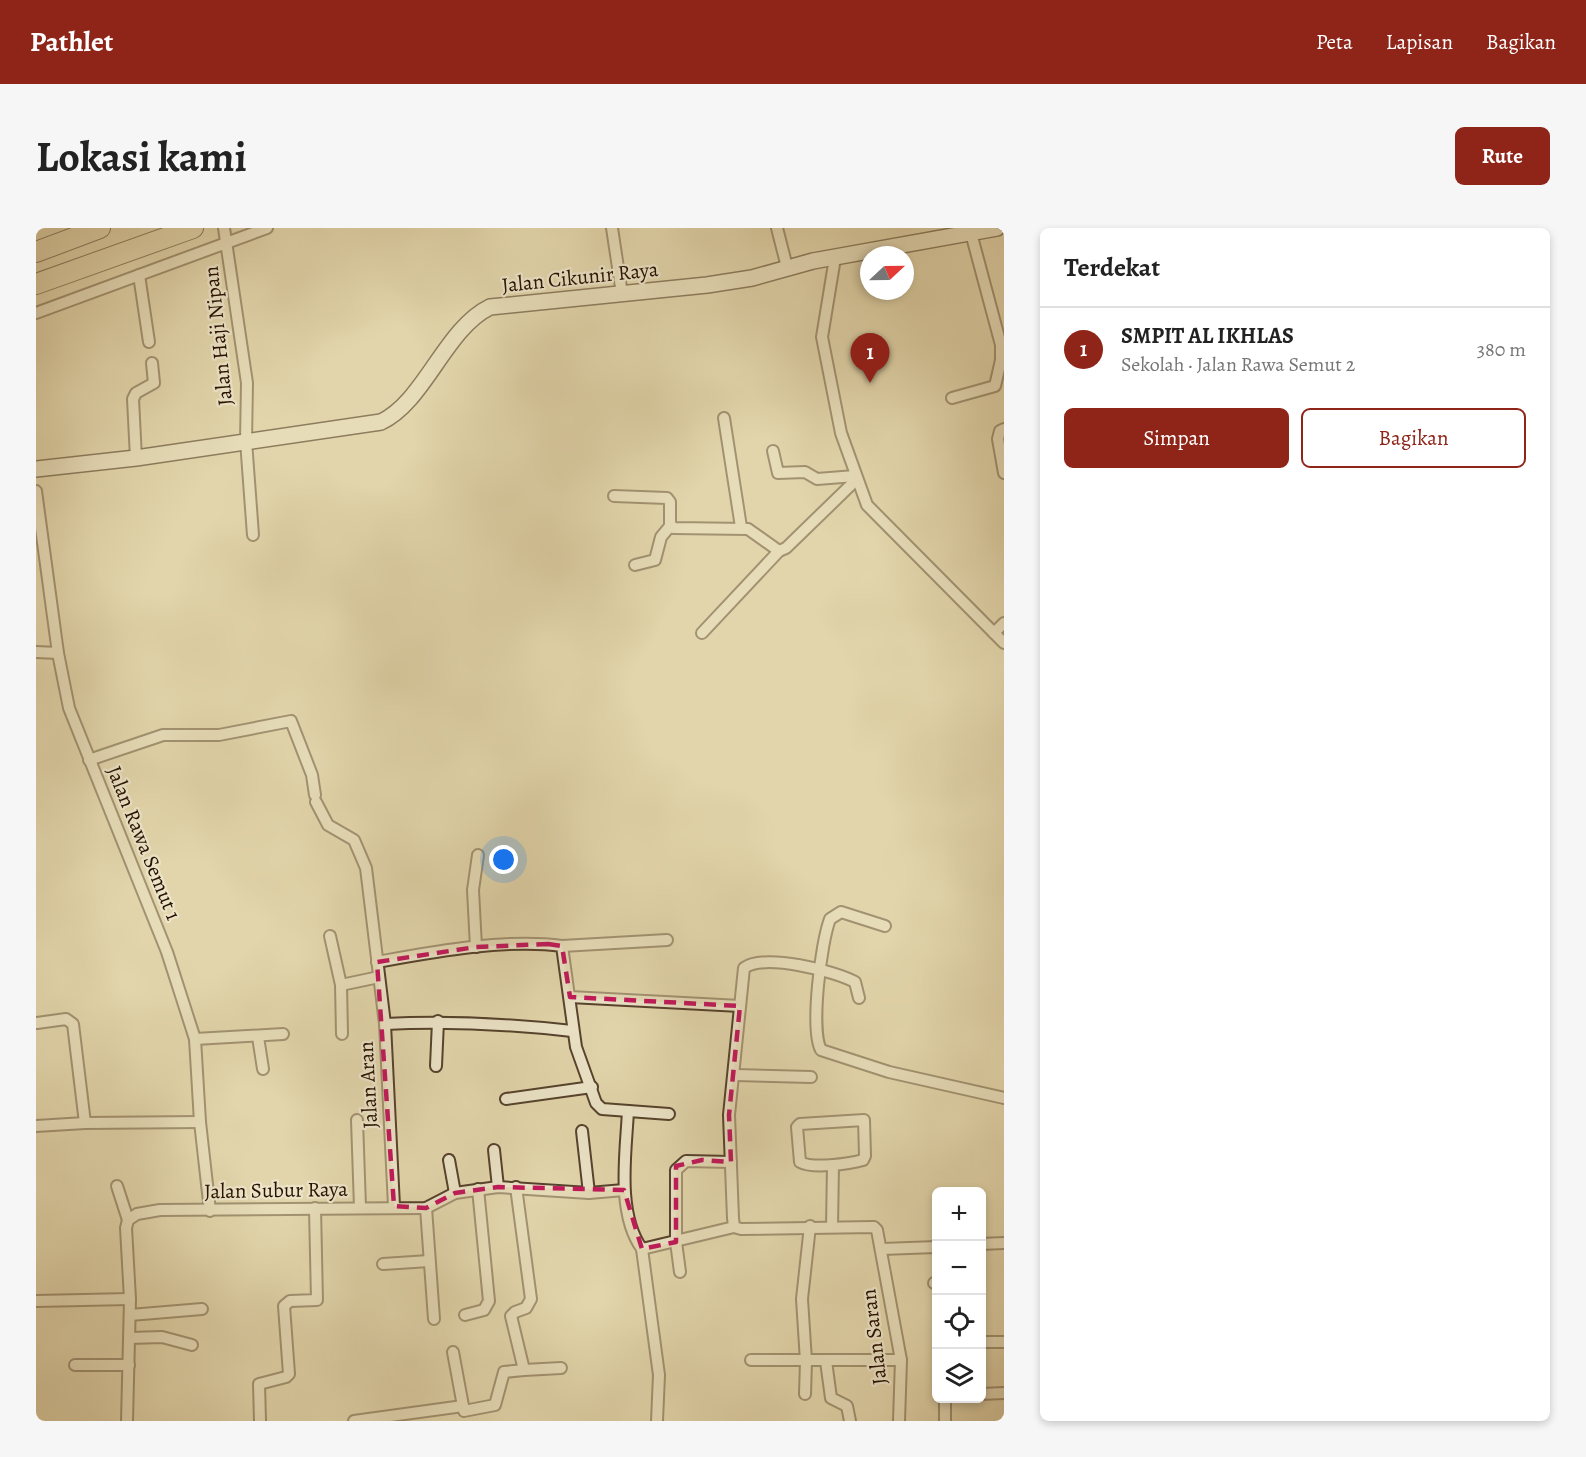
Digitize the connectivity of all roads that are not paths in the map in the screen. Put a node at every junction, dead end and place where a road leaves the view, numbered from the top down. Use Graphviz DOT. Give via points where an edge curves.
graph roads {
  1 [pos="100,228"];
  2 [pos="193,228"];
  3 [pos="267,228"];
  4 [pos="612,228"];
  5 [pos="777,228"];
  6 [pos="997,228"];
  7 [pos="971,233"];
  8 [pos="225,235"];
  9 [pos="36,252"];
  10 [pos="835,258"];
  11 [pos="787,267"];
  12 [pos="139,275"];
  13 [pos="36,284"];
  14 [pos="622,294"];
  15 [pos="36,313"];
  16 [pos="149,342"];
  17 [pos="152,363"];
  18 [pos="952,398"];
  19 [pos="724,418"];
  20 [pos="1004,429"];
  21 [pos="246,441"];
  22 [pos="773,451"];
  23 [pos="136,458"];
  24 [pos="36,469"];
  25 [pos="1004,473"];
  26 [pos="856,478"];
  27 [pos="36,491"];
  28 [pos="614,496"];
  29 [pos="671,525"];
  30 [pos="741,527"];
  31 [pos="253,535"];
  32 [pos="779,551"];
  33 [pos="635,565"];
  34 [pos="41,569"];
  35 [pos="1004,623"];
  36 [pos="702,633"];
  37 [pos="994,633"];
  38 [pos="1004,644"];
  39 [pos="36,652"];
  40 [pos="58,653"];
  41 [pos="89,760"];
  42 [pos="478,855"];
  43 [pos="885,926"];
  44 [pos="330,936"];
  45 [pos="667,940"];
  46 [pos="562,946"];
  47 [pos="476,947"];
  48 [pos="377,962"];
  49 [pos="819,968"];
  50 [pos="379,976"];
  51 [pos="341,985"];
  52 [pos="570,997"];
  53 [pos="859,998"];
  54 [pos="740,1006"];
  55 [pos="438,1021"];
  56 [pos="37,1023"];
  57 [pos="385,1024"];
  58 [pos="572,1031"];
  59 [pos="283,1034"];
  60 [pos="342,1034"];
  61 [pos="258,1037"];
  62 [pos="195,1039"];
  63 [pos="436,1066"];
  64 [pos="263,1069"];
  65 [pos="735,1075"];
  66 [pos="811,1077"];
  67 [pos="592,1087"];
  68 [pos="1004,1098"];
  69 [pos="506,1099"];
  70 [pos="628,1111"];
  71 [pos="669,1114"];
  72 [pos="357,1120"];
  73 [pos="200,1122"];
  74 [pos="85,1123"];
  75 [pos="36,1126"];
  76 [pos="582,1131"];
  77 [pos="494,1150"];
  78 [pos="449,1160"];
  79 [pos="731,1162"];
  80 [pos="833,1165"];
  81 [pos="117,1186"];
  82 [pos="498,1187"];
  83 [pos="516,1187"];
  84 [pos="478,1189"];
  85 [pos="624,1190"];
  86 [pos="589,1192"];
  87 [pos="455,1193"];
  88 [pos="394,1206"];
  89 [pos="360,1207"];
  90 [pos="315,1208"];
  91 [pos="426,1208"];
  92 [pos="210,1211"];
  93 [pos="128,1220"];
  94 [pos="810,1226"];
  95 [pos="734,1227"];
  96 [pos="832,1227"];
  97 [pos="676,1242"];
  98 [pos="1004,1243"];
  99 [pos="986,1244"];
  100 [pos="932,1247"];
  101 [pos="642,1249"];
  102 [pos="882,1249"];
  103 [pos="429,1261"];
  104 [pos="382,1264"];
  105 [pos="680,1272"];
  106 [pos="130,1299"];
  107 [pos="36,1301"];
  108 [pos="202,1309"];
  109 [pos="130,1316"];
  110 [pos="465,1316"];
  111 [pos="434,1319"];
  112 [pos="130,1338"];
  113 [pos="986,1342"];
  114 [pos="1004,1342"];
  115 [pos="192,1345"];
  116 [pos="453,1352"];
  117 [pos="751,1360"];
  118 [pos="902,1360"];
  119 [pos="806,1361"];
  120 [pos="826,1361"];
  121 [pos="75,1365"];
  122 [pos="129,1365"];
  123 [pos="561,1368"];
  124 [pos="524,1370"];
  125 [pos="1004,1393"];
  126 [pos="805,1394"];
  127 [pos="986,1394"];
  128 [pos="945,1403"];
  129 [pos="464,1412"];
  130 [pos="127,1421"];
  131 [pos="260,1421"];
  132 [pos="354,1421"];
  133 [pos="657,1421"];
  134 [pos="850,1421"];
  135 [pos="899,1421"];
  136 [pos="945,1421"];
  1 -- 9 [label="highway"];
  2 -- 13 [label="highway"];
  3 -- 8 [label="street"];
  4 -- 14 [label="street"];
  5 -- 11 [label="street"];
  6 -- 7 [label="street, Jalan Cikunir Raya"];
  7 -- 10 [label="street, Jalan Cikunir Raya"];
  7 -- 18 [label="street" via="1001,360 995,386"];
  8 -- 12 [label="street"];
  8 -- 21 [label="street, Jalan Haji Nipan" via="247,383"];
  10 -- 11 [label="street, Jalan Cikunir Raya"];
  10 -- 26 [label="street" via="822,337 841,433"];
  11 -- 14 [label="street, Jalan Cikunir Raya" via="752,278"];
  12 -- 15 [label="street"];
  12 -- 16 [label="street"];
  14 -- 21 [label="street, Jalan Cikunir Raya" via="490,307 468,323 388,419"];
  17 -- 23 [label="street" via="154,384 136,393 133,399"];
  19 -- 30 [label="street"];
  20 -- 25 [label="street" via="998,439"];
  21 -- 23 [label="street, Jalan Cikunir Raya"];
  21 -- 31 [label="street, Jalan Haji Nipan"];
  22 -- 26 [label="street" via="778,473 806,472 817,479"];
  23 -- 24 [label="street, Jalan Cikunir Raya"];
  26 -- 32 [label="street"];
  26 -- 37 [label="street" via="867,505"];
  27 -- 34 [label="street, Jalan Rawa Semut 1"];
  28 -- 29 [label="street" via="667,498"];
  29 -- 30 [label="street"];
  29 -- 33 [label="street" via="661,537 655,560"];
  30 -- 32 [label="street" via="757,533"];
  32 -- 36 [label="street"];
  34 -- 40 [label="street, Jalan Rawa Semut 1"];
  35 -- 37 [label="street"];
  37 -- 38 [label="street"];
  39 -- 40 [label="street"];
  40 -- 41 [label="street, Jalan Rawa Semut 1" via="69,708"];
  41 -- 48 [label="street, Jalan Aran" via="163,735 219,735 291,721 328,825 354,840 364,862"];
  41 -- 62 [label="street, Jalan Rawa Semut 1" via="168,952"];
  42 -- 47 [label="street" via="473,890"];
  43 -- 49 [label="street" via="841,912 834,914"];
  44 -- 51 [label="street"];
  45 -- 46 [label="street"];
  46 -- 47 [label="street"];
  46 -- 52 [label="street"];
  47 -- 48 [label="street"];
  48 -- 50 [label="street, Jalan Aran"];
  49 -- 53 [label="street" via="855,982"];
  49 -- 54 [label="street" via="751,964 742,972"];
  49 -- 68 [label="street" via="817,1039 821,1050 889,1072"];
  50 -- 51 [label="street"];
  50 -- 57 [label="street, Jalan Aran"];
  51 -- 60 [label="street"];
  52 -- 54 [label="street"];
  52 -- 58 [label="street"];
  54 -- 65 [label="street"];
  55 -- 57 [label="street"];
  55 -- 58 [label="street"];
  55 -- 63 [label="street"];
  56 -- 74 [label="street" via="66,1019 73,1024"];
  57 -- 88 [label="street, Jalan Aran"];
  58 -- 67 [label="street"];
  59 -- 61 [label="street"];
  61 -- 62 [label="street"];
  61 -- 64 [label="street"];
  62 -- 73 [label="street, Jalan Rawa Semut 1"];
  65 -- 66 [label="street"];
  65 -- 79 [label="street" via="729,1115"];
  67 -- 69 [label="street"];
  67 -- 70 [label="street" via="599,1107"];
  70 -- 71 [label="street"];
  70 -- 85 [label="street"];
  72 -- 89 [label="street"];
  73 -- 74 [label="street"];
  73 -- 92 [label="street, Jalan Rawa Semut 1"];
  74 -- 75 [label="street"];
  76 -- 86 [label="street"];
  77 -- 82 [label="street"];
  78 -- 87 [label="street"];
  79 -- 95 [label="street"];
  79 -- 97 [label="street" via="702,1160 679,1164"];
  80 -- 80 [label="street" via="800,1162 798,1126 864,1120 864,1159"];
  80 -- 96 [label="street"];
  81 -- 93 [label="street"];
  82 -- 83 [label="street"];
  82 -- 84 [label="street"];
  83 -- 86 [label="street"];
  83 -- 124 [label="street" via="531,1299 526,1308 511,1316"];
  84 -- 87 [label="street"];
  84 -- 110 [label="street" via="489,1301 484,1310"];
  85 -- 86 [label="street"];
  85 -- 101 [label="street"];
  87 -- 91 [label="street"];
  88 -- 89 [label="street, Jalan Subur Raya"];
  88 -- 91 [label="street, Jalan Subur Raya"];
  89 -- 90 [label="street, Jalan Subur Raya"];
  90 -- 92 [label="street, Jalan Subur Raya"];
  90 -- 131 [label="street" via="317,1300 290,1301 284,1306 289,1374 259,1384"];
  91 -- 103 [label="street"];
  92 -- 93 [label="street, Jalan Subur Raya" via="159,1210 136,1214"];
  93 -- 106 [label="street"];
  94 -- 95 [label="street"];
  94 -- 96 [label="street"];
  94 -- 119 [label="street" via="802,1299"];
  95 -- 97 [label="street"];
  96 -- 102 [label="street" via="875,1228"];
  97 -- 101 [label="street"];
  97 -- 105 [label="street"];
  98 -- 99 [label="street"];
  100 -- 102 [label="street"];
  101 -- 133 [label="street" via="659,1375"];
  102 -- 118 [label="street, Jalan Saran"];
  103 -- 104 [label="street"];
  103 -- 111 [label="street"];
  106 -- 107 [label="street"];
  106 -- 109 [label="street"];
  108 -- 109 [label="street"];
  109 -- 112 [label="street"];
  112 -- 115 [label="street" via="162,1336"];
  112 -- 122 [label="street"];
  113 -- 114 [label="street"];
  116 -- 129 [label="street"];
  117 -- 119 [label="street"];
  118 -- 120 [label="street"];
  118 -- 135 [label="street, Jalan Saran"];
  119 -- 120 [label="street"];
  119 -- 126 [label="street"];
  120 -- 134 [label="street" via="831,1398 847,1406"];
  121 -- 122 [label="street"];
  122 -- 130 [label="street"];
  123 -- 124 [label="street"];
  124 -- 129 [label="street" via="504,1372 495,1406"];
  125 -- 127 [label="street"];
  128 -- 136 [label="street"];
  129 -- 132 [label="street"];
}
